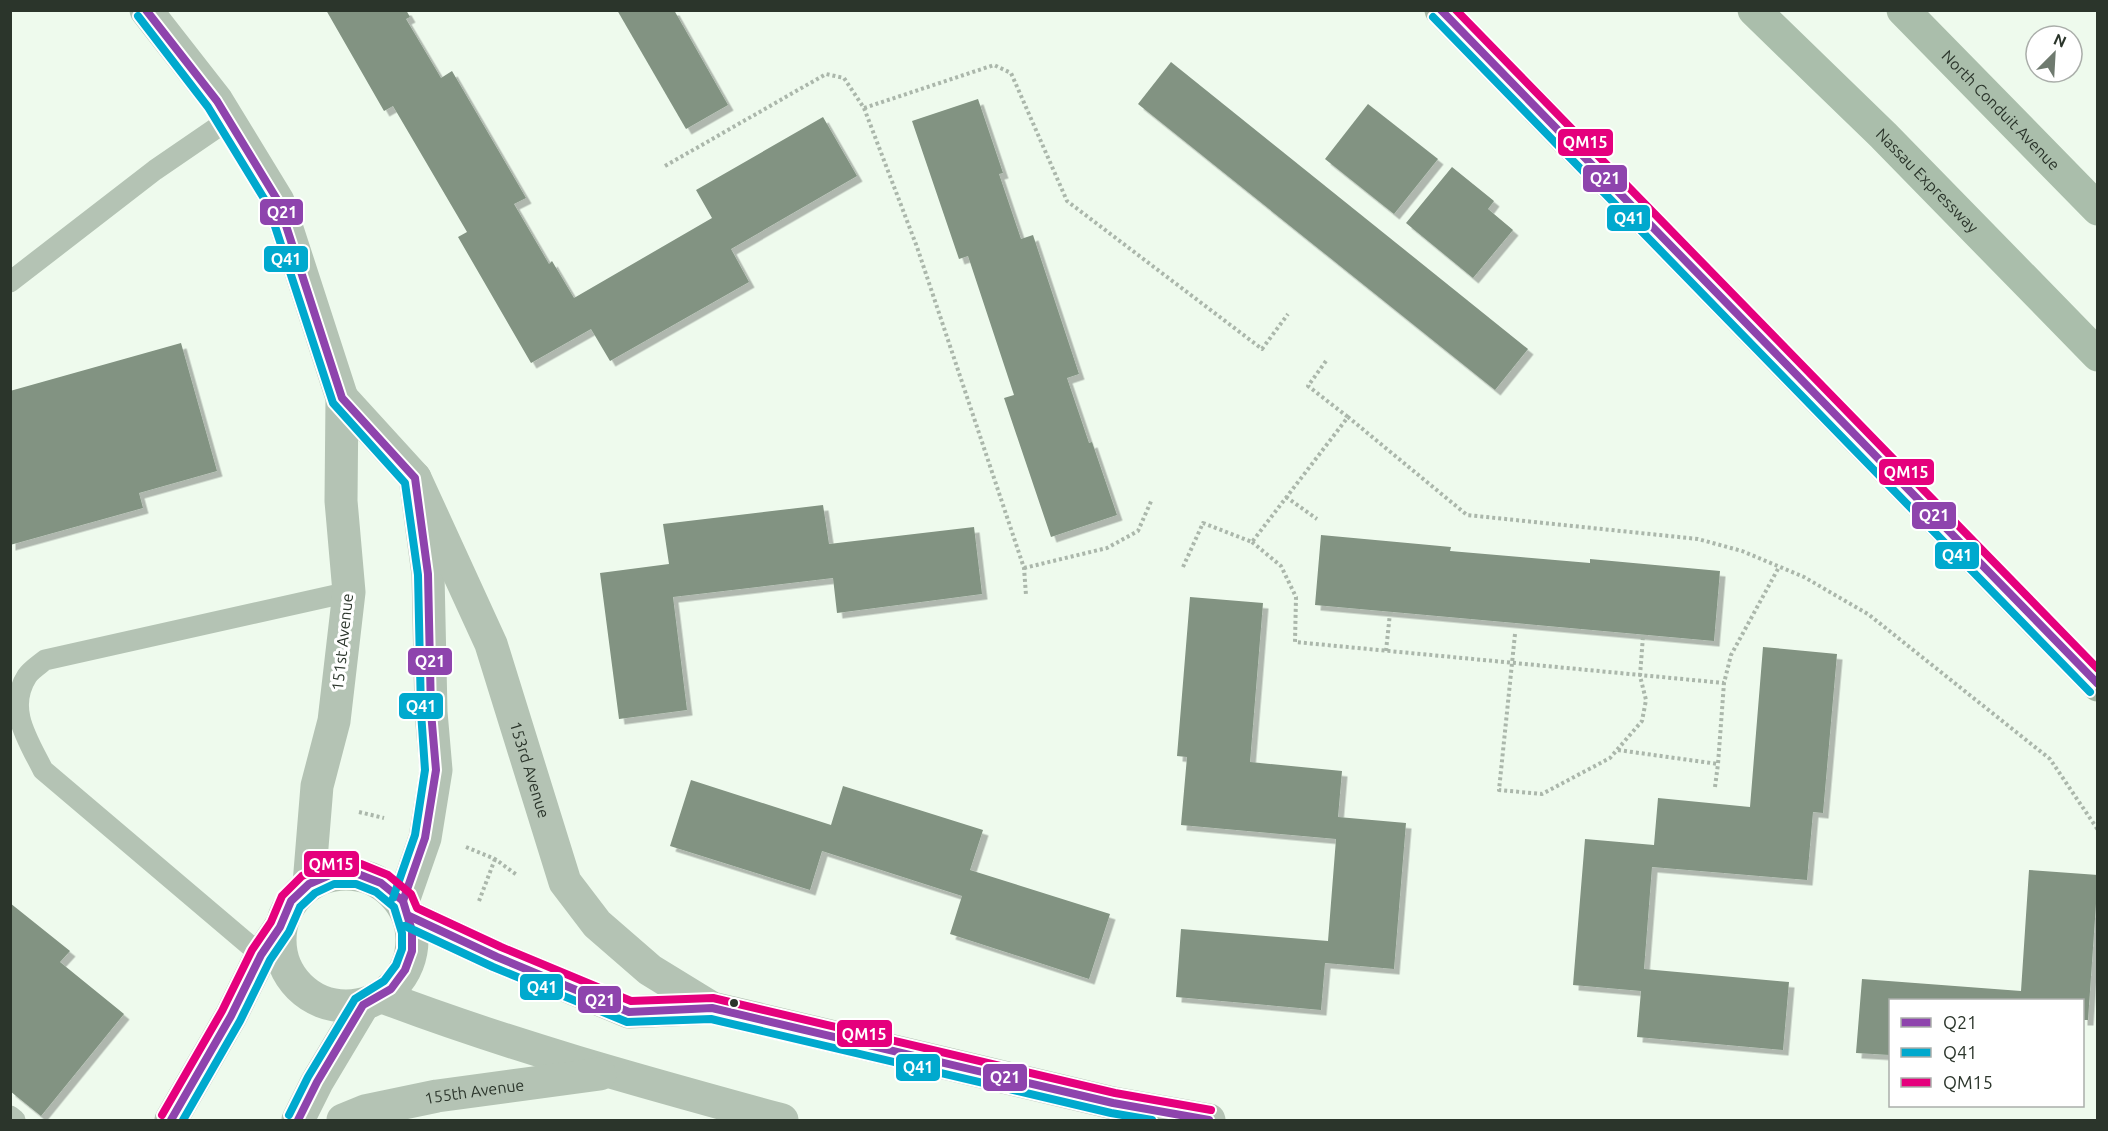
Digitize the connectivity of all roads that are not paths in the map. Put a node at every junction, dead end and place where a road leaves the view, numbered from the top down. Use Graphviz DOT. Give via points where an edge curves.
graph roads {
  1 [pos="146,10"];
  2 [pos="1441,10"];
  3 [pos="1754,10"];
  4 [pos="1903,10"];
  5 [pos="228,120"];
  6 [pos="2097,209"];
  7 [pos="10,282"];
  8 [pos="2097,356"];
  9 [pos="342,398"];
  10 [pos="415,477"];
  11 [pos="349,592"];
  12 [pos="2097,685"];
  13 [pos="309,884"];
  14 [pos="406,909"];
  15 [pos="279,927"];
  16 [pos="261,955"];
  17 [pos="371,1000"];
  18 [pos="712,1008"];
  19 [pos="609,1073"];
  20 [pos="10,1116"];
  21 [pos="15,1120"];
  22 [pos="171,1120"];
  23 [pos="298,1120"];
  24 [pos="343,1120"];
  25 [pos="782,1120"];
  26 [pos="1209,1120"];
  1 -- 5 [label="street, 151st Avenue"];
  2 -- 12 [label="street"];
  3 -- 8 [label="highway, Nassau Expressway" via="1891,143"];
  4 -- 6 [label="highway, North Conduit Avenue"];
  5 -- 7 [label="lane" via="155,170"];
  5 -- 9 [label="street, 151st Avenue" via="278,201"];
  9 -- 10 [label="street, 151st Avenue"];
  9 -- 11 [label="street, 151st Avenue" via="341,501"];
  10 -- 14 [label="street" via="428,574 436,770 425,838"];
  10 -- 18 [label="street, 153rd Avenue" via="491,644 564,882 597,924 650,970"];
  11 -- 13 [label="street, 151st Avenue" via="334,721 317,786"];
  11 -- 16 [label="lane" via="45,660 27,676 17,703 23,731 43,770"];
  13 -- 14 [label="street" via="332,874 358,874 381,883"];
  13 -- 15 [label="street" via="291,901"];
  14 -- 17 [label="street" via="412,951 405,970 391,989"];
  14 -- 18 [label="street, 153rd Avenue" via="497,957 629,1012"];
  15 -- 16 [label="street"];
  15 -- 17 [label="street" via="279,948 286,971 301,990 322,1002 347,1007"];
  16 -- 22 [label="street"];
  17 -- 19 [label="street"];
  17 -- 23 [label="street" via="317,1082"];
  18 -- 26 [label="street, 153rd Avenue" via="1113,1103"];
  19 -- 24 [label="street, 155th Avenue" via="437,1096 365,1111"];
  19 -- 25 [label="street"];
  20 -- 21 [label="lane"];
}
